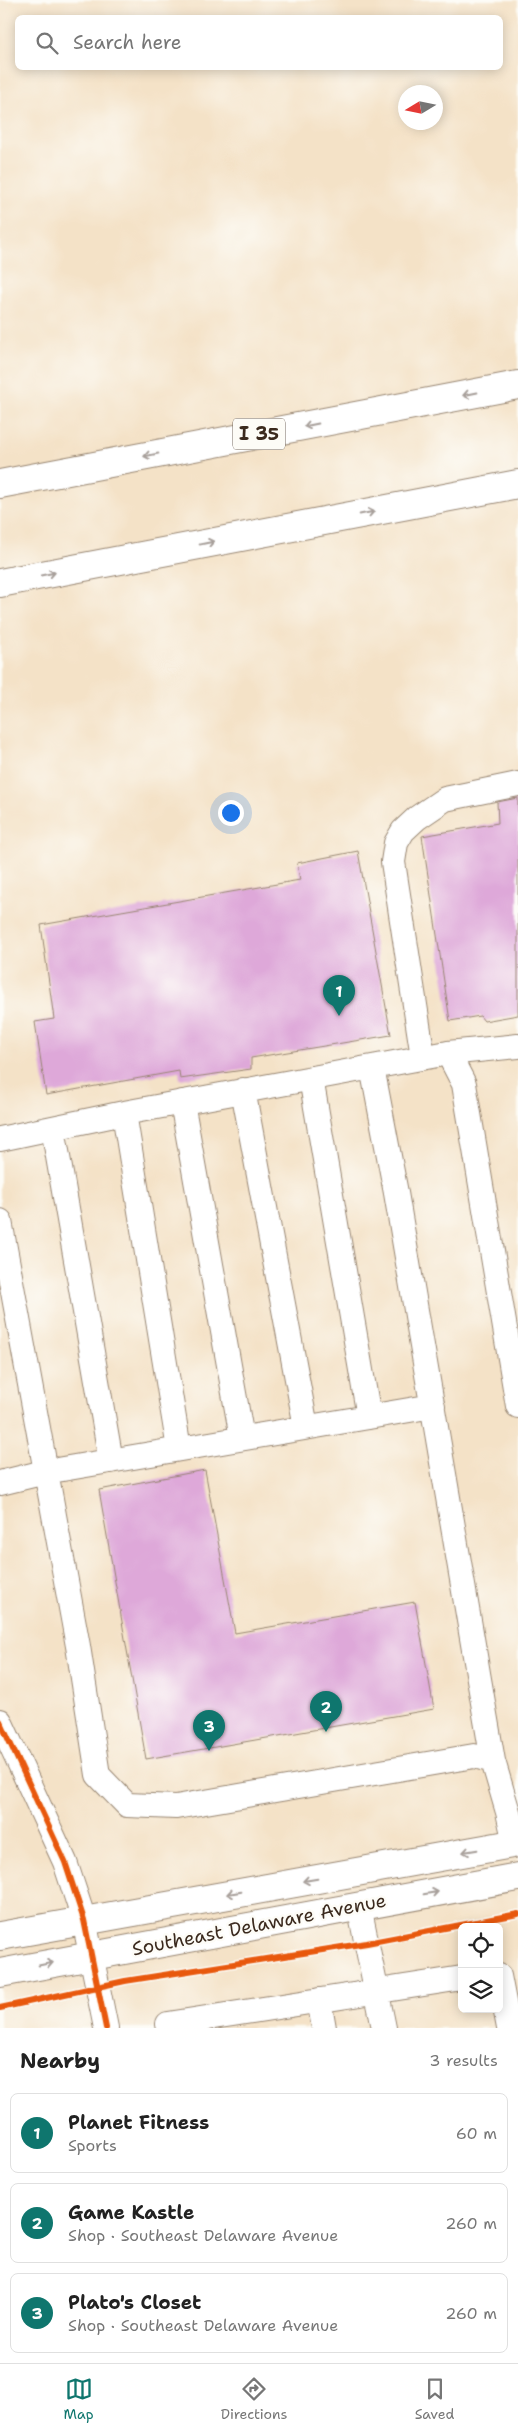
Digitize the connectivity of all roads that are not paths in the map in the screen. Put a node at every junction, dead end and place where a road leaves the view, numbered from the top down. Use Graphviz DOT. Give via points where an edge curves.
graph roads {
  1 [pos="518,384"];
  2 [pos="0,484"];
  3 [pos="518,484"];
  4 [pos="0,583"];
  5 [pos="518,784"];
  6 [pos="518,1046"];
  7 [pos="448,1053"];
  8 [pos="423,1057"];
  9 [pos="372,1067"];
  10 [pos="311,1078"];
  11 [pos="243,1090"];
  12 [pos="182,1102"];
  13 [pos="124,1113"];
  14 [pos="53,1128"];
  15 [pos="0,1139"];
  16 [pos="0,1221"];
  17 [pos="515,1371"];
  18 [pos="433,1406"];
  19 [pos="518,1406"];
  20 [pos="369,1417"];
  21 [pos="306,1427"];
  22 [pos="242,1438"];
  23 [pos="179,1449"];
  24 [pos="111,1461"];
  25 [pos="44,1472"];
  26 [pos="0,1483"];
  27 [pos="0,1721"];
  28 [pos="493,1761"];
  29 [pos="517,1843"];
  30 [pos="518,1877"];
  31 [pos="359,1906"];
  32 [pos="84,1920"];
  33 [pos="0,1936"];
  34 [pos="92,1955"];
  35 [pos="518,1969"];
  36 [pos="503,1971"];
  37 [pos="0,1973"];
  38 [pos="458,1979"];
  39 [pos="377,1991"];
  40 [pos="503,1997"];
  41 [pos="319,2000"];
  42 [pos="106,2028"];
  43 [pos="169,2028"];
  44 [pos="324,2028"];
  45 [pos="384,2028"];
  46 [pos="509,2028"];
  1 -- 2 [label="main road, I 35, one-way"];
  4 -- 3 [label="main road, one-way"];
  5 -- 8 [label="street" via="445,799 417,818 396,843 393,862"];
  6 -- 7 [label="street"];
  7 -- 8 [label="street"];
  7 -- 17 [label="street" via="464,1084"];
  8 -- 9 [label="street"];
  9 -- 10 [label="street"];
  9 -- 18 [label="street"];
  10 -- 11 [label="street"];
  10 -- 20 [label="street"];
  11 -- 12 [label="street"];
  11 -- 21 [label="street"];
  12 -- 13 [label="street"];
  12 -- 22 [label="street"];
  13 -- 14 [label="street"];
  13 -- 23 [label="street"];
  14 -- 15 [label="street"];
  14 -- 24 [label="street"];
  16 -- 25 [label="street"];
  17 -- 19 [label="street"];
  18 -- 20 [label="street"];
  18 -- 28 [label="street"];
  20 -- 21 [label="street"];
  21 -- 22 [label="street"];
  22 -- 23 [label="street"];
  23 -- 24 [label="street"];
  24 -- 25 [label="street"];
  25 -- 26 [label="street"];
  25 -- 28 [label="street" via="78,1646 98,1775 127,1805 176,1807 474,1756"];
  27 -- 32 [label="street" via="65,1862"];
  28 -- 29 [label="street"];
  29 -- 32 [label="main road, Southeast Delaware Avenue, one-way"];
  31 -- 30 [label="main road, Southeast Delaware Avenue, one-way"];
  31 -- 34 [label="main road, Southeast Delaware Avenue"];
  31 -- 39 [label="street"];
  32 -- 33 [label="main road, Southeast Delaware Avenue"];
  32 -- 34 [label="street"];
  37 -- 34 [label="main road, Southeast Delaware Avenue, one-way"];
  34 -- 42 [label="street"];
  35 -- 36 [label="street"];
  38 -- 39 [label="street"];
  39 -- 41 [label="street"];
  39 -- 45 [label="street"];
  40 -- 46 [label="street"];
  41 -- 43 [label="street" via="168,2024"];
  41 -- 44 [label="street"];
}
